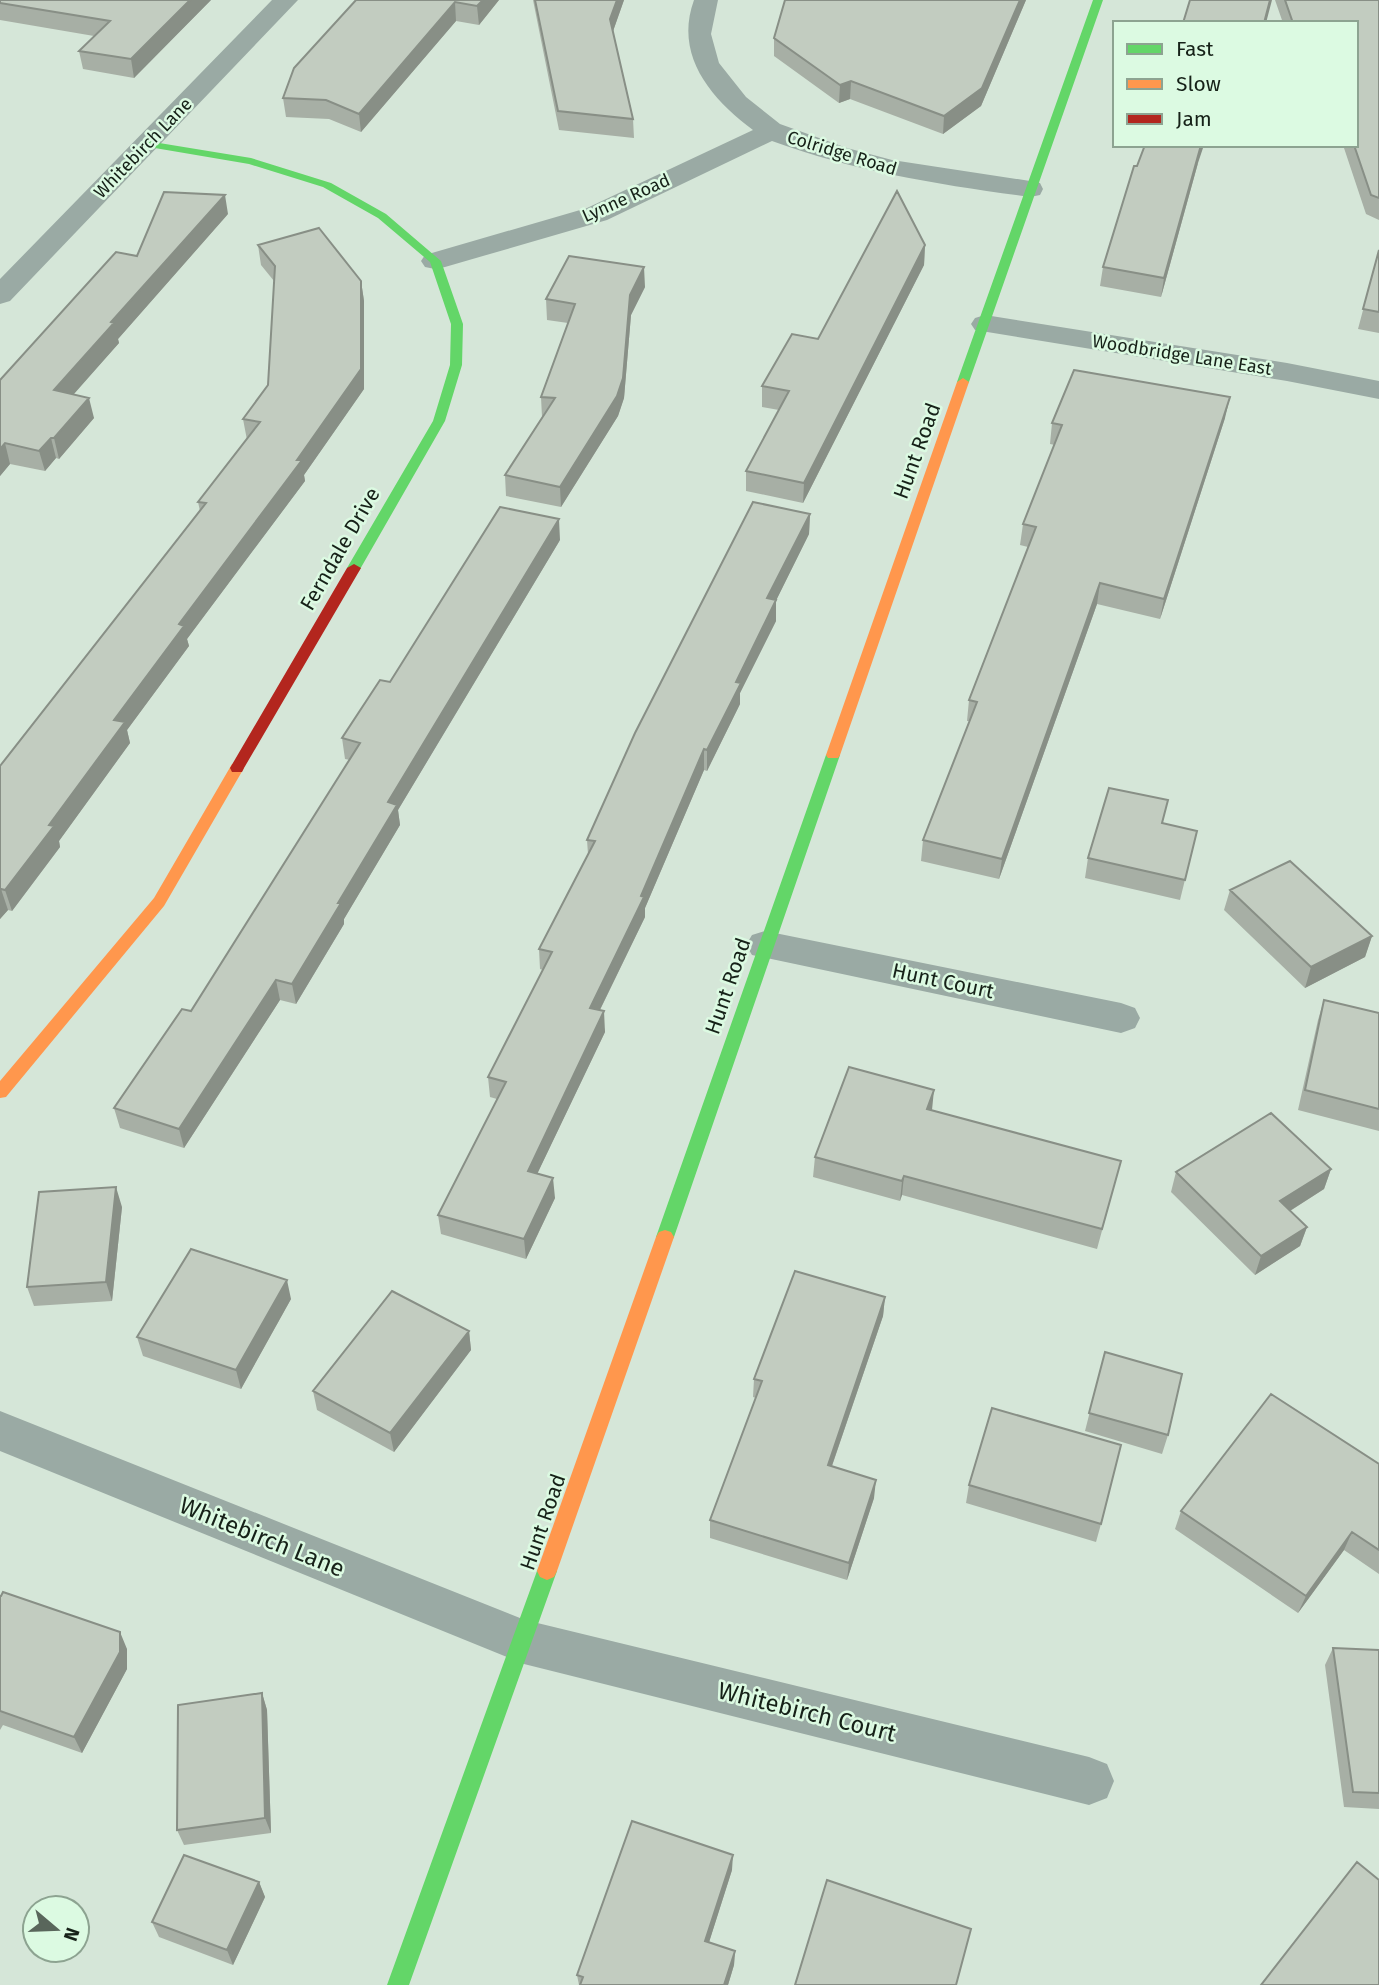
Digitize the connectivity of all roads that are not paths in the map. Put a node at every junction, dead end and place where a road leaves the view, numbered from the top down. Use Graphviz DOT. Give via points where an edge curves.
graph roads {
  1 [pos="286,0"];
  2 [pos="706,0"];
  3 [pos="1098,0"];
  4 [pos="771,131"];
  5 [pos="147,144"];
  6 [pos="1030,189"];
  7 [pos="435,261"];
  8 [pos="0,295"];
  9 [pos="985,324"];
  10 [pos="1379,390"];
  11 [pos="765,945"];
  12 [pos="1121,1018"];
  13 [pos="0,1092"];
  14 [pos="0,1431"];
  15 [pos="524,1642"];
  16 [pos="1089,1782"];
  17 [pos="398,1985"];
  1 -- 5 [label="street, Whitebirch Lane"];
  2 -- 4 [label="street, Colridge Road" via="699,15 698,44 705,65 733,98"];
  3 -- 6 [label="street, Hunt Road"];
  4 -- 6 [label="street, Colridge Road" via="906,173"];
  4 -- 7 [label="street, Lynne Road" via="597,214"];
  5 -- 7 [label="street" via="251,161 327,185 382,216"];
  5 -- 8 [label="street, Whitebirch Lane"];
  6 -- 9 [label="street, Hunt Road"];
  7 -- 13 [label="street, Ferndale Drive" via="457,324 456,365 439,421 159,902"];
  9 -- 10 [label="street, Woodbridge Lane East"];
  9 -- 11 [label="street, Hunt Road"];
  11 -- 12 [label="street, Hunt Court"];
  11 -- 15 [label="street, Hunt Road"];
  14 -- 15 [label="street, Whitebirch Lane"];
  15 -- 16 [label="street, Whitebirch Court"];
  15 -- 17 [label="street, Hunt Road"];
}
